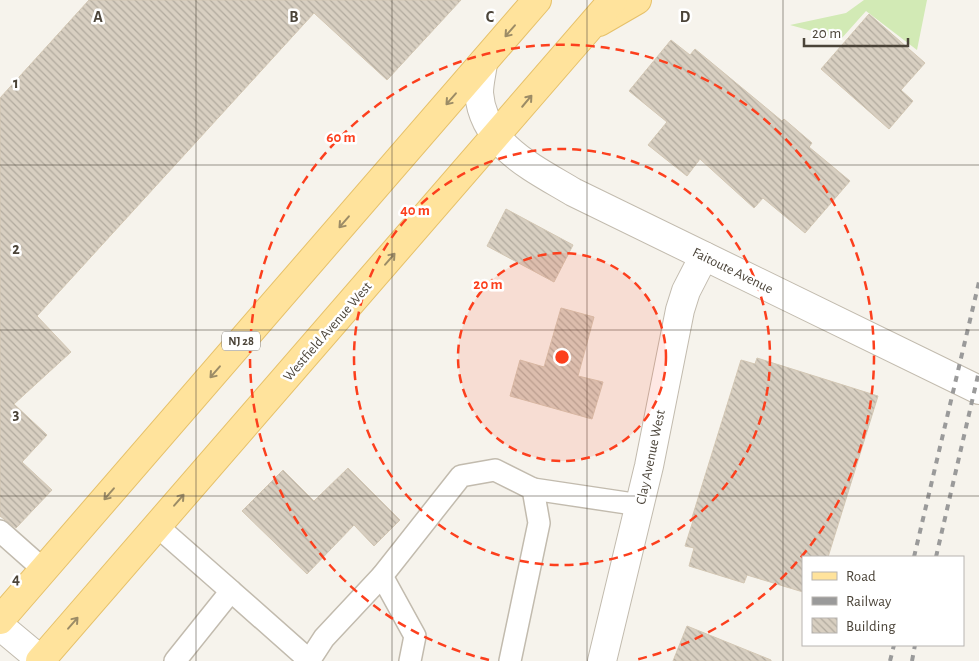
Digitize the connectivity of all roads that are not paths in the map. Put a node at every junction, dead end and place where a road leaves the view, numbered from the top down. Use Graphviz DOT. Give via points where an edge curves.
graph roads {
  1 [pos="537,0"];
  2 [pos="613,0"];
  3 [pos="637,0"];
  4 [pos="589,28"];
  5 [pos="483,63"];
  6 [pos="495,138"];
  7 [pos="704,256"];
  8 [pos="979,390"];
  9 [pos="534,489"];
  10 [pos="640,505"];
  11 [pos="157,526"];
  12 [pos="0,531"];
  13 [pos="44,570"];
  14 [pos="382,576"];
  15 [pos="231,591"];
  16 [pos="0,620"];
  17 [pos="0,626"];
  18 [pos="41,661"];
  19 [pos="175,661"];
  20 [pos="309,661"];
  21 [pos="410,661"];
  22 [pos="510,661"];
  23 [pos="602,661"];
  1 -- 5 [label="main road, NJ 28, one-way"];
  2 -- 4 [label="main road, Westfield Avenue West"];
  3 -- 4 [label="main road"];
  6 -- 4 [label="main road, Westfield Avenue West, one-way"];
  5 -- 6 [label="street" via="479,93 488,128"];
  5 -- 13 [label="main road, NJ 28, one-way"];
  6 -- 7 [label="street, Faitoute Avenue" via="572,192"];
  11 -- 6 [label="main road, Westfield Avenue West, one-way"];
  7 -- 8 [label="street, Faitoute Avenue"];
  7 -- 10 [label="street, Clay Avenue West" via="680,310"];
  9 -- 10 [label="lane"];
  9 -- 14 [label="lane" via="495,470 461,476"];
  9 -- 22 [label="lane" via="539,523"];
  10 -- 23 [label="street, Clay Avenue West"];
  11 -- 15 [label="lane"];
  18 -- 11 [label="main road, Westfield Avenue West, one-way"];
  12 -- 13 [label="lane"];
  13 -- 16 [label="main road, NJ 28"];
  14 -- 20 [label="lane" via="324,638"];
  14 -- 21 [label="lane" via="415,636"];
  15 -- 19 [label="lane"];
  15 -- 20 [label="lane"];
  17 -- 18 [label="street"];
}
